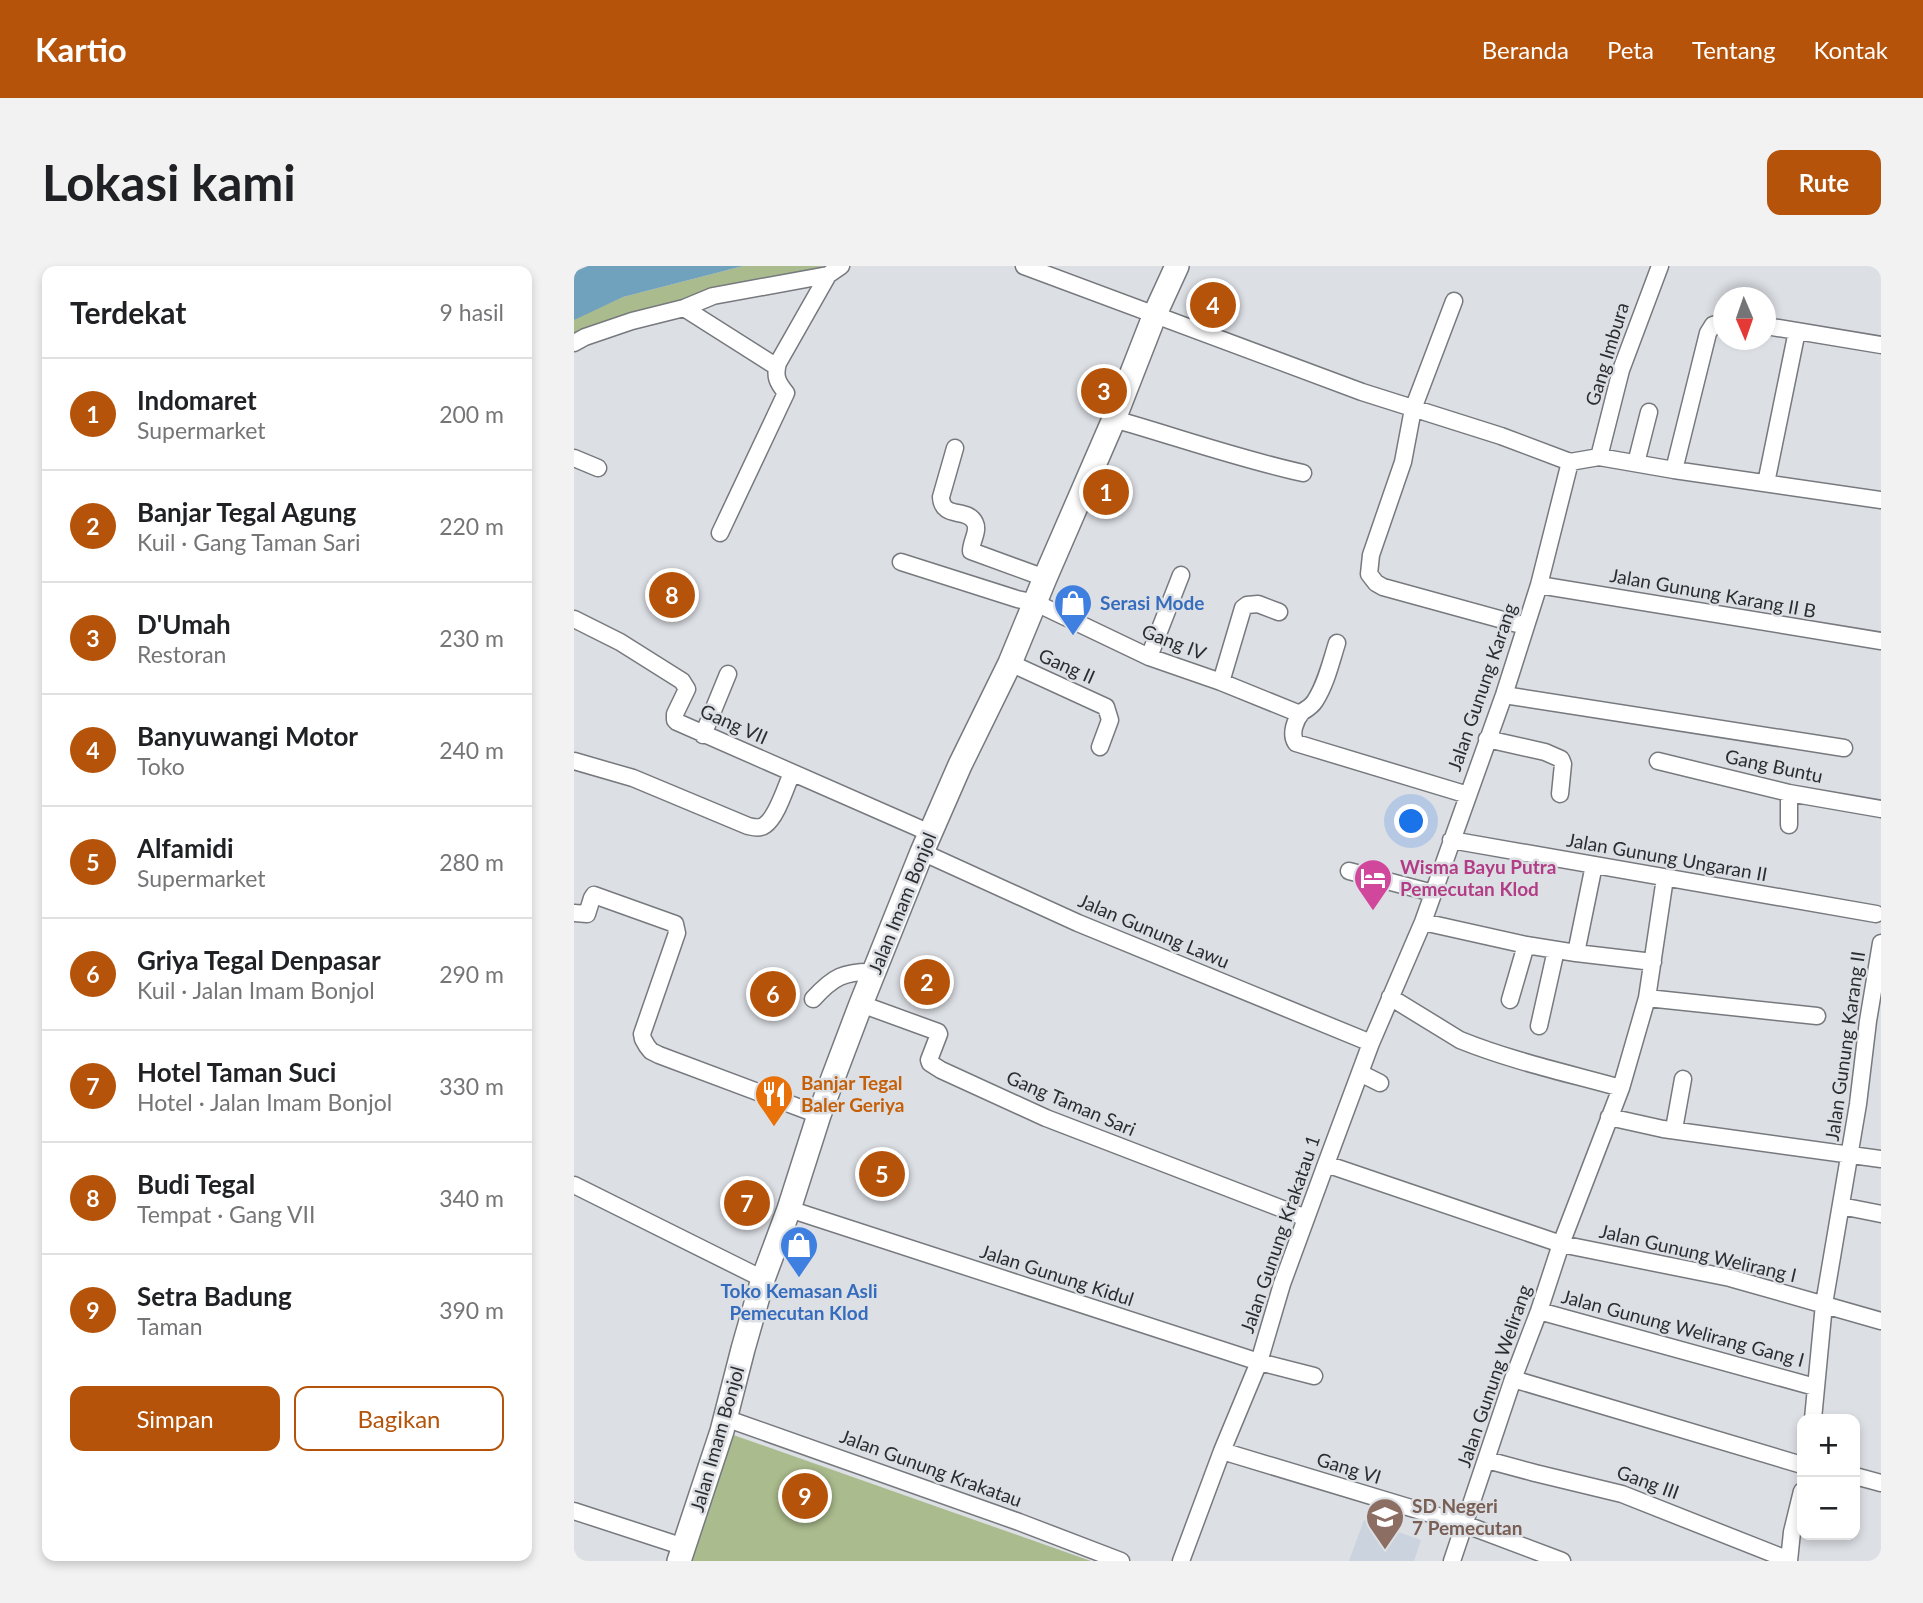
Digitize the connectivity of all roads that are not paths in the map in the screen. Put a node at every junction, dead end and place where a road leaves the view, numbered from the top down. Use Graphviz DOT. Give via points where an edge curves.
graph roads {
  1 [pos="1024,266"];
  2 [pos="1177,266"];
  3 [pos="1660,266"];
  4 [pos="835,271"];
  5 [pos="1454,301"];
  6 [pos="684,308"];
  7 [pos="1155,314"];
  8 [pos="1713,325"];
  9 [pos="1776,328"];
  10 [pos="1797,331"];
  11 [pos="574,343"];
  12 [pos="1881,345"];
  13 [pos="777,367"];
  14 [pos="1413,409"];
  15 [pos="1649,412"];
  16 [pos="1114,419"];
  17 [pos="956,448"];
  18 [pos="1599,457"];
  19 [pos="574,458"];
  20 [pos="1570,462"];
  21 [pos="1636,463"];
  22 [pos="598,468"];
  23 [pos="1674,470"];
  24 [pos="1303,472"];
  25 [pos="1766,483"];
  26 [pos="1881,500"];
  27 [pos="720,533"];
  28 [pos="901,562"];
  29 [pos="1181,575"];
  30 [pos="1045,578"];
  31 [pos="1539,585"];
  32 [pos="1036,603"];
  33 [pos="1279,612"];
  34 [pos="574,619"];
  35 [pos="1525,626"];
  36 [pos="1881,641"];
  37 [pos="1337,643"];
  38 [pos="1150,657"];
  39 [pos="1010,663"];
  40 [pos="728,674"];
  41 [pos="1221,682"];
  42 [pos="1504,695"];
  43 [pos="1300,714"];
  44 [pos="703,735"];
  45 [pos="1487,739"];
  46 [pos="1100,747"];
  47 [pos="1844,748"];
  48 [pos="574,761"];
  49 [pos="1658,761"];
  50 [pos="792,773"];
  51 [pos="1789,793"];
  52 [pos="1560,794"];
  53 [pos="1468,795"];
  54 [pos="1881,809"];
  55 [pos="1789,825"];
  56 [pos="1451,840"];
  57 [pos="926,843"];
  58 [pos="1594,865"];
  59 [pos="1349,871"];
  60 [pos="1665,878"];
  61 [pos="1433,893"];
  62 [pos="574,914"];
  63 [pos="1876,914"];
  64 [pos="1423,922"];
  65 [pos="1881,943"];
  66 [pos="1526,945"];
  67 [pos="1556,950"];
  68 [pos="1576,953"];
  69 [pos="1653,962"];
  70 [pos="874,972"];
  71 [pos="1390,997"];
  72 [pos="1647,998"];
  73 [pos="813,999"];
  74 [pos="1510,1000"];
  75 [pos="1877,1000"];
  76 [pos="861,1004"];
  77 [pos="1817,1016"];
  78 [pos="1539,1026"];
  79 [pos="1371,1043"];
  80 [pos="1360,1073"];
  81 [pos="1683,1079"];
  82 [pos="1380,1083"];
  83 [pos="1621,1088"];
  84 [pos="819,1115"];
  85 [pos="1609,1116"];
  86 [pos="1674,1129"];
  87 [pos="1850,1155"];
  88 [pos="1881,1159"];
  89 [pos="1326,1164"];
  90 [pos="574,1185"];
  91 [pos="1841,1206"];
  92 [pos="789,1209"];
  93 [pos="1881,1214"];
  94 [pos="1306,1218"];
  95 [pos="1561,1244"];
  96 [pos="763,1279"];
  97 [pos="1824,1304"];
  98 [pos="1539,1311"];
  99 [pos="1881,1321"];
  100 [pos="1259,1363"];
  101 [pos="1314,1376"];
  102 [pos="1513,1379"];
  103 [pos="1815,1387"];
  104 [pos="1813,1414"];
  105 [pos="725,1418"];
  106 [pos="1222,1451"];
  107 [pos="1487,1460"];
  108 [pos="1797,1464"];
  109 [pos="1859,1477"];
  110 [pos="1881,1483"];
  111 [pos="574,1511"];
  112 [pos="1797,1512"];
  113 [pos="1464,1524"];
  114 [pos="682,1554"];
  115 [pos="1789,1560"];
  116 [pos="1121,1561"];
  117 [pos="1181,1561"];
  118 [pos="1452,1561"];
  119 [pos="1562,1561"];
  1 -- 7 [label="street"];
  2 -- 7 [label="highway, Jalan Imam Bonjol"];
  3 -- 18 [label="street, Gang Imbura" via="1621,370"];
  4 -- 6 [label="street" via="713,296"];
  4 -- 13 [label="street"];
  5 -- 14 [label="street"];
  6 -- 11 [label="street"];
  6 -- 13 [label="street"];
  7 -- 14 [label="street"];
  7 -- 16 [label="highway, Jalan Imam Bonjol"];
  8 -- 23 [label="street"];
  9 -- 10 [label="street"];
  10 -- 12 [label="street"];
  10 -- 25 [label="street"];
  13 -- 27 [label="street" via="776,379 786,393"];
  14 -- 20 [label="street"];
  14 -- 35 [label="street" via="1403,463 1371,555 1371,579 1402,593"];
  15 -- 21 [label="street"];
  16 -- 24 [label="street"];
  16 -- 30 [label="highway, Jalan Imam Bonjol"];
  17 -- 30 [label="street" via="942,505 974,520 977,527 971,551"];
  18 -- 20 [label="street"];
  18 -- 21 [label="street"];
  19 -- 22 [label="street"];
  20 -- 31 [label="street, Jalan Gunung Karang"];
  21 -- 23 [label="street"];
  23 -- 25 [label="street"];
  25 -- 26 [label="street"];
  28 -- 32 [label="street, Gang IV"];
  29 -- 38 [label="street"];
  30 -- 32 [label="highway, Jalan Imam Bonjol"];
  31 -- 35 [label="street, Jalan Gunung Karang"];
  31 -- 36 [label="street, Jalan Gunung Karang II B"];
  32 -- 38 [label="street, Gang IV"];
  32 -- 39 [label="highway, Jalan Imam Bonjol"];
  33 -- 41 [label="street" via="1258,604 1243,608"];
  34 -- 44 [label="street, Gang VII" via="682,681 687,689 675,720"];
  35 -- 42 [label="street, Jalan Gunung Karang"];
  37 -- 43 [label="street" via="1315,701"];
  38 -- 41 [label="street, Gang IV"];
  39 -- 46 [label="street, Gang II" via="1107,707 1111,720"];
  39 -- 57 [label="highway, Jalan Imam Bonjol"];
  40 -- 44 [label="street"];
  41 -- 43 [label="street, Gang IV"];
  42 -- 45 [label="street, Jalan Gunung Karang"];
  42 -- 47 [label="street"];
  43 -- 53 [label="street" via="1293,732 1296,743"];
  44 -- 50 [label="street, Gang VII"];
  45 -- 52 [label="street" via="1561,759"];
  45 -- 53 [label="street, Jalan Gunung Karang"];
  48 -- 50 [label="street" via="633,778 758,828 772,818"];
  49 -- 51 [label="street, Gang Buntu"];
  50 -- 57 [label="street, Gang VII"];
  51 -- 54 [label="street, Gang Buntu"];
  51 -- 55 [label="street"];
  53 -- 56 [label="street, Jalan Gunung Karang"];
  56 -- 58 [label="street, Jalan Gunung Ungaran II"];
  56 -- 61 [label="street, Jalan Gunung Karang"];
  57 -- 70 [label="highway, Jalan Imam Bonjol"];
  57 -- 79 [label="street, Jalan Gunung Lawu" via="1078,923"];
  58 -- 60 [label="street, Jalan Gunung Ungaran II"];
  58 -- 68 [label="street"];
  59 -- 61 [label="street"];
  60 -- 63 [label="street, Jalan Gunung Ungaran II"];
  60 -- 69 [label="street, Jalan Gunung Welirang"];
  61 -- 64 [label="street, Jalan Gunung Karang"];
  62 -- 84 [label="street" via="587,914 594,895 677,927 642,1034 651,1051"];
  64 -- 66 [label="street"];
  64 -- 71 [label="street, Jalan Gunung Krakatau 1"];
  65 -- 75 [label="street, Jalan Gunung Karang II"];
  66 -- 67 [label="street"];
  66 -- 74 [label="street"];
  67 -- 68 [label="street"];
  67 -- 78 [label="street"];
  68 -- 69 [label="street"];
  69 -- 72 [label="street, Jalan Gunung Welirang"];
  70 -- 73 [label="street" via="836,977"];
  70 -- 76 [label="highway, Jalan Imam Bonjol"];
  71 -- 79 [label="street, Jalan Gunung Krakatau 1"];
  71 -- 83 [label="street" via="1469,1044"];
  72 -- 77 [label="street"];
  72 -- 83 [label="street, Jalan Gunung Welirang"];
  75 -- 87 [label="street, Jalan Gunung Karang II"];
  76 -- 84 [label="highway, Jalan Imam Bonjol"];
  76 -- 94 [label="street, Gang Taman Sari" via="938,1032 929,1060 941,1070 1046,1118"];
  79 -- 80 [label="street, Jalan Gunung Krakatau 1"];
  80 -- 82 [label="street"];
  80 -- 89 [label="street, Jalan Gunung Krakatau 1"];
  81 -- 86 [label="street"];
  83 -- 85 [label="street, Jalan Gunung Welirang"];
  84 -- 92 [label="highway, Jalan Imam Bonjol"];
  85 -- 87 [label="street" via="1663,1129"];
  85 -- 95 [label="street, Jalan Gunung Welirang"];
  87 -- 88 [label="street"];
  87 -- 91 [label="street"];
  89 -- 94 [label="street, Jalan Gunung Krakatau 1"];
  89 -- 95 [label="street"];
  90 -- 96 [label="street"];
  91 -- 93 [label="street"];
  91 -- 97 [label="street"];
  92 -- 96 [label="highway, Jalan Imam Bonjol"];
  92 -- 100 [label="street, Jalan Gunung Kidul"];
  94 -- 100 [label="street, Jalan Gunung Krakatau 1"];
  95 -- 97 [label="street, Jalan Gunung Welirang I" via="1730,1278"];
  95 -- 98 [label="street, Jalan Gunung Welirang"];
  96 -- 105 [label="highway, Jalan Imam Bonjol"];
  97 -- 99 [label="street, Jalan Gunung Welirang I"];
  97 -- 103 [label="street"];
  98 -- 102 [label="street, Jalan Gunung Welirang"];
  98 -- 103 [label="street, Jalan Gunung Welirang Gang I"];
  100 -- 101 [label="street, Jalan Gunung Kidul"];
  100 -- 106 [label="street, Jalan Gunung Krakatau 1"];
  102 -- 107 [label="street, Jalan Gunung Welirang"];
  102 -- 108 [label="street"];
  103 -- 104 [label="street"];
  105 -- 114 [label="highway, Jalan Imam Bonjol"];
  105 -- 116 [label="street, Jalan Gunung Krakatau"];
  106 -- 113 [label="street, Gang VI"];
  106 -- 117 [label="street, Jalan Gunung Krakatau 1"];
  107 -- 113 [label="street, Jalan Gunung Welirang"];
  107 -- 115 [label="street, Gang III" via="1622,1494"];
  109 -- 110 [label="street"];
  111 -- 114 [label="street"];
  112 -- 115 [label="street"];
  113 -- 118 [label="street, Jalan Gunung Welirang"];
  113 -- 119 [label="street"];
}
